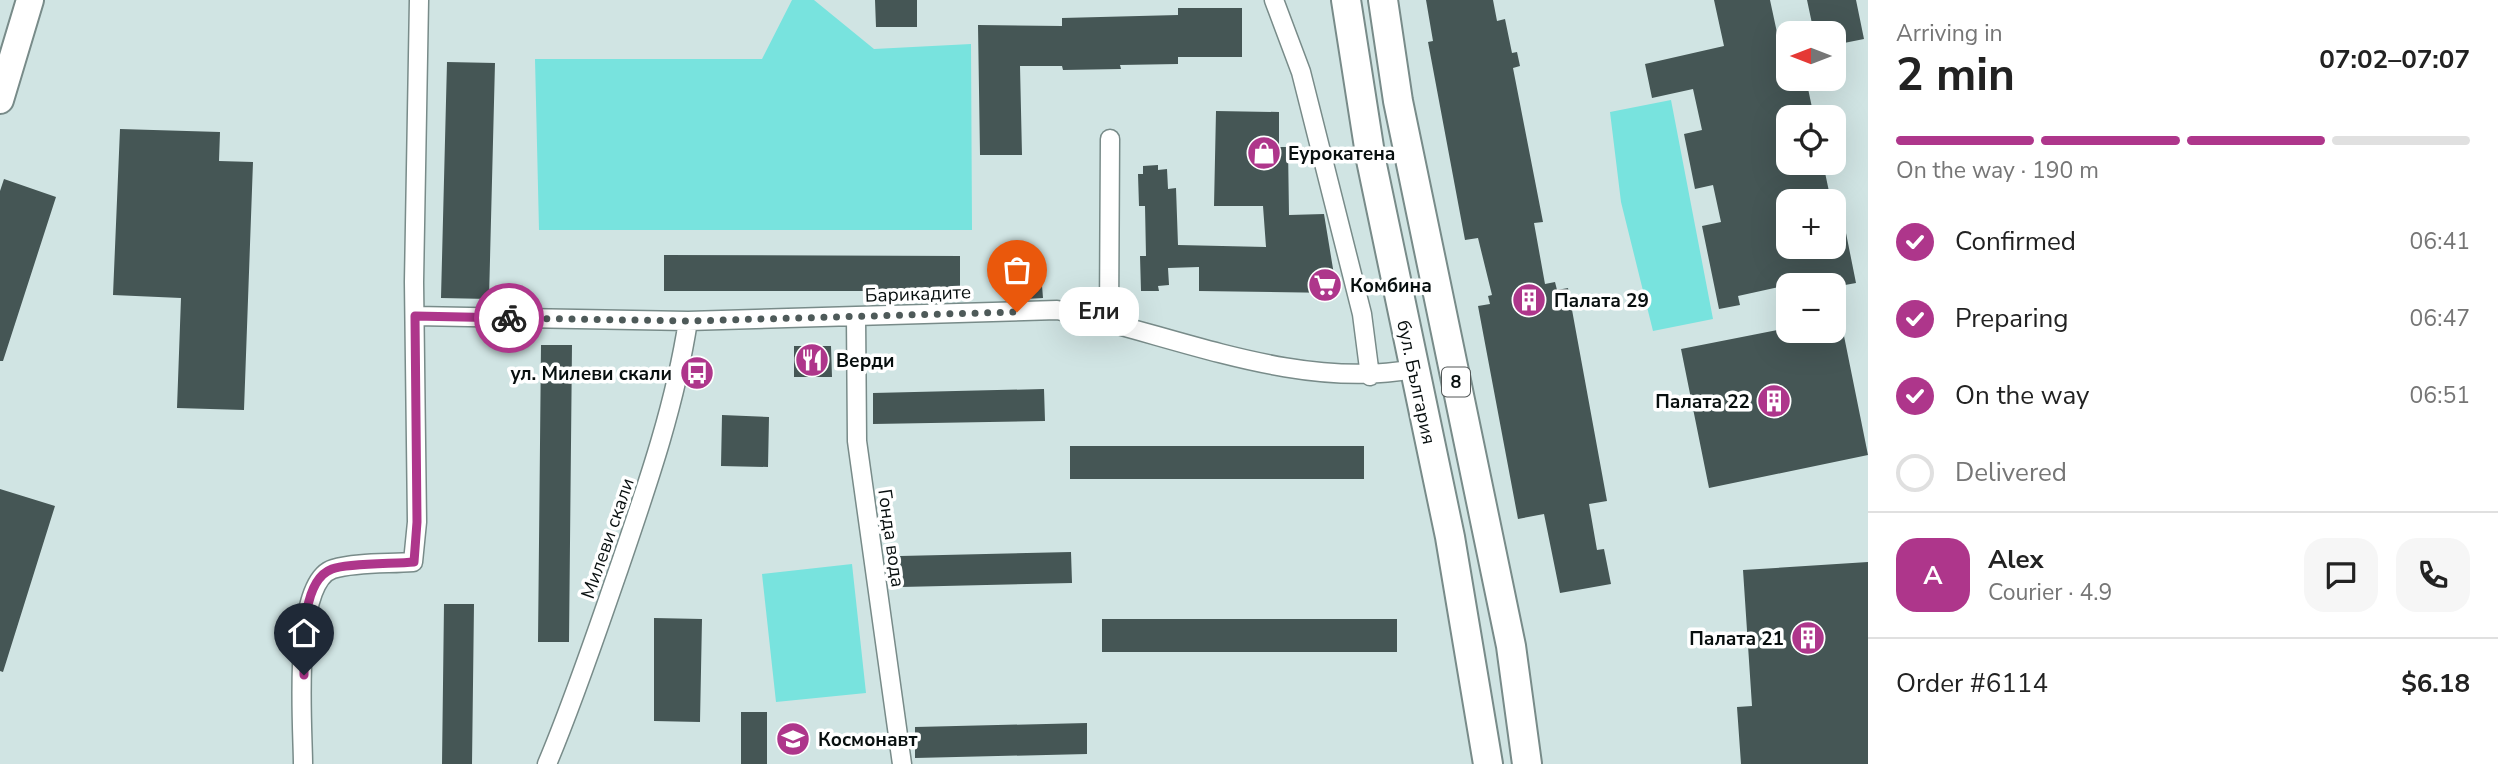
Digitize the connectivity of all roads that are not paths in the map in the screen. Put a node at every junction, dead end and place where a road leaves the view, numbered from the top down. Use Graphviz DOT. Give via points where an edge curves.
graph roads {
  1 [pos="30,0"];
  2 [pos="418,0"];
  3 [pos="1274,0"];
  4 [pos="1346,0"];
  5 [pos="1383,0"];
  6 [pos="0,100"];
  7 [pos="1110,139"];
  8 [pos="415,316"];
  9 [pos="856,316"];
  10 [pos="688,321"];
  11 [pos="1109,321"];
  12 [pos="1414,369"];
  13 [pos="1370,376"];
  14 [pos="303,764"];
  15 [pos="547,764"];
  16 [pos="902,764"];
  17 [pos="1488,764"];
  18 [pos="1527,764"];
  1 -- 6 [label="main road"];
  2 -- 8 [label="street"];
  3 -- 13 [label="street" via="1301,72 1362,313"];
  4 -- 12 [label="main road, бул. България / 8" via="1371,160"];
  5 -- 18 [label="main road, 8" via="1398,101 1511,646"];
  7 -- 11 [label="street"];
  8 -- 10 [label="street, Барикадите"];
  8 -- 14 [label="street" via="414,562 331,569 310,598 304,627"];
  9 -- 10 [label="street, Барикадите"];
  9 -- 11 [label="street, Барикадите" via="1057,310"];
  9 -- 16 [label="street, Гонда вода" via="857,441"];
  10 -- 15 [label="street, Милеви скали" via="681,369 651,476"];
  11 -- 13 [label="street, Барикадите" via="1211,351 1326,373"];
  12 -- 13 [label="street, Барикадите"];
  12 -- 17 [label="main road, бул. България / 8" via="1450,537"];
}
